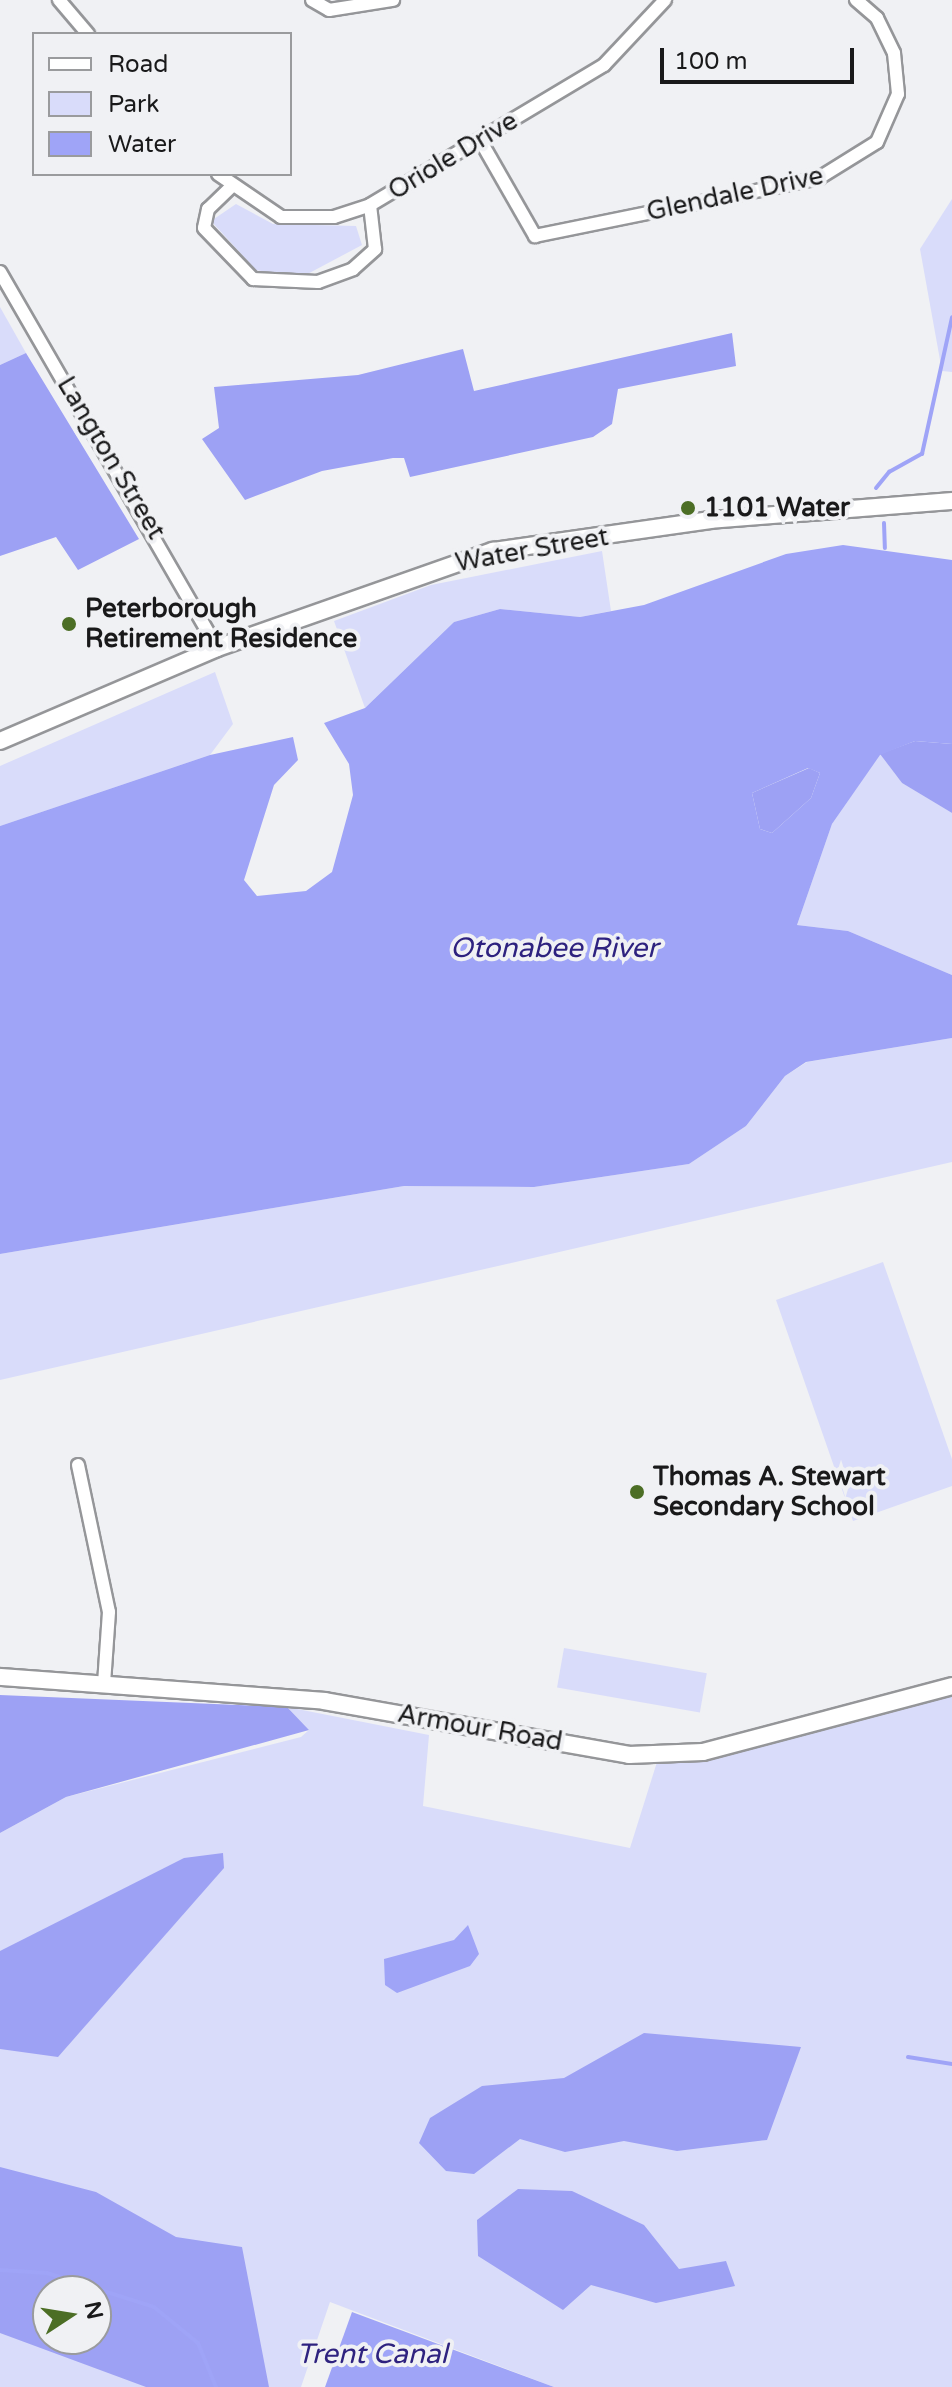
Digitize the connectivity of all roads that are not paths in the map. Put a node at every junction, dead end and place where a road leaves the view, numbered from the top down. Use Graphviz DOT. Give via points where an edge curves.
graph roads {
  1 [pos="59,0"];
  2 [pos="312,0"];
  3 [pos="393,0"];
  4 [pos="665,0"];
  5 [pos="856,0"];
  6 [pos="86,32"];
  7 [pos="480,140"];
  8 [pos="220,176"];
  9 [pos="231,187"];
  10 [pos="370,205"];
  11 [pos="0,272"];
  12 [pos="952,501"];
  13 [pos="217,648"];
  14 [pos="0,741"];
  15 [pos="78,1465"];
  16 [pos="0,1677"];
  17 [pos="104,1683"];
  18 [pos="952,1686"];
  1 -- 6 [label="street"];
  2 -- 3 [label="street" via="329,10"];
  4 -- 7 [label="street, Oriole Drive" via="604,65"];
  5 -- 7 [label="street, Glendale Drive" via="877,18 894,53 898,94 877,142 819,178 535,236"];
  7 -- 10 [label="street, Oriole Drive"];
  8 -- 9 [label="street, Oriole Drive"];
  9 -- 10 [label="street, Oriole Drive" via="281,217 334,217"];
  9 -- 10 [label="street" via="208,209 204,228 253,279 318,282 353,269 375,249"];
  11 -- 13 [label="street, Langton Street"];
  12 -- 13 [label="main road, Water Street" via="710,520 493,551"];
  13 -- 14 [label="main road, Water Street"];
  15 -- 17 [label="street" via="109,1612"];
  16 -- 17 [label="main road, Armour Road"];
  17 -- 18 [label="main road, Armour Road" via="324,1701 629,1755 703,1752"];
}
